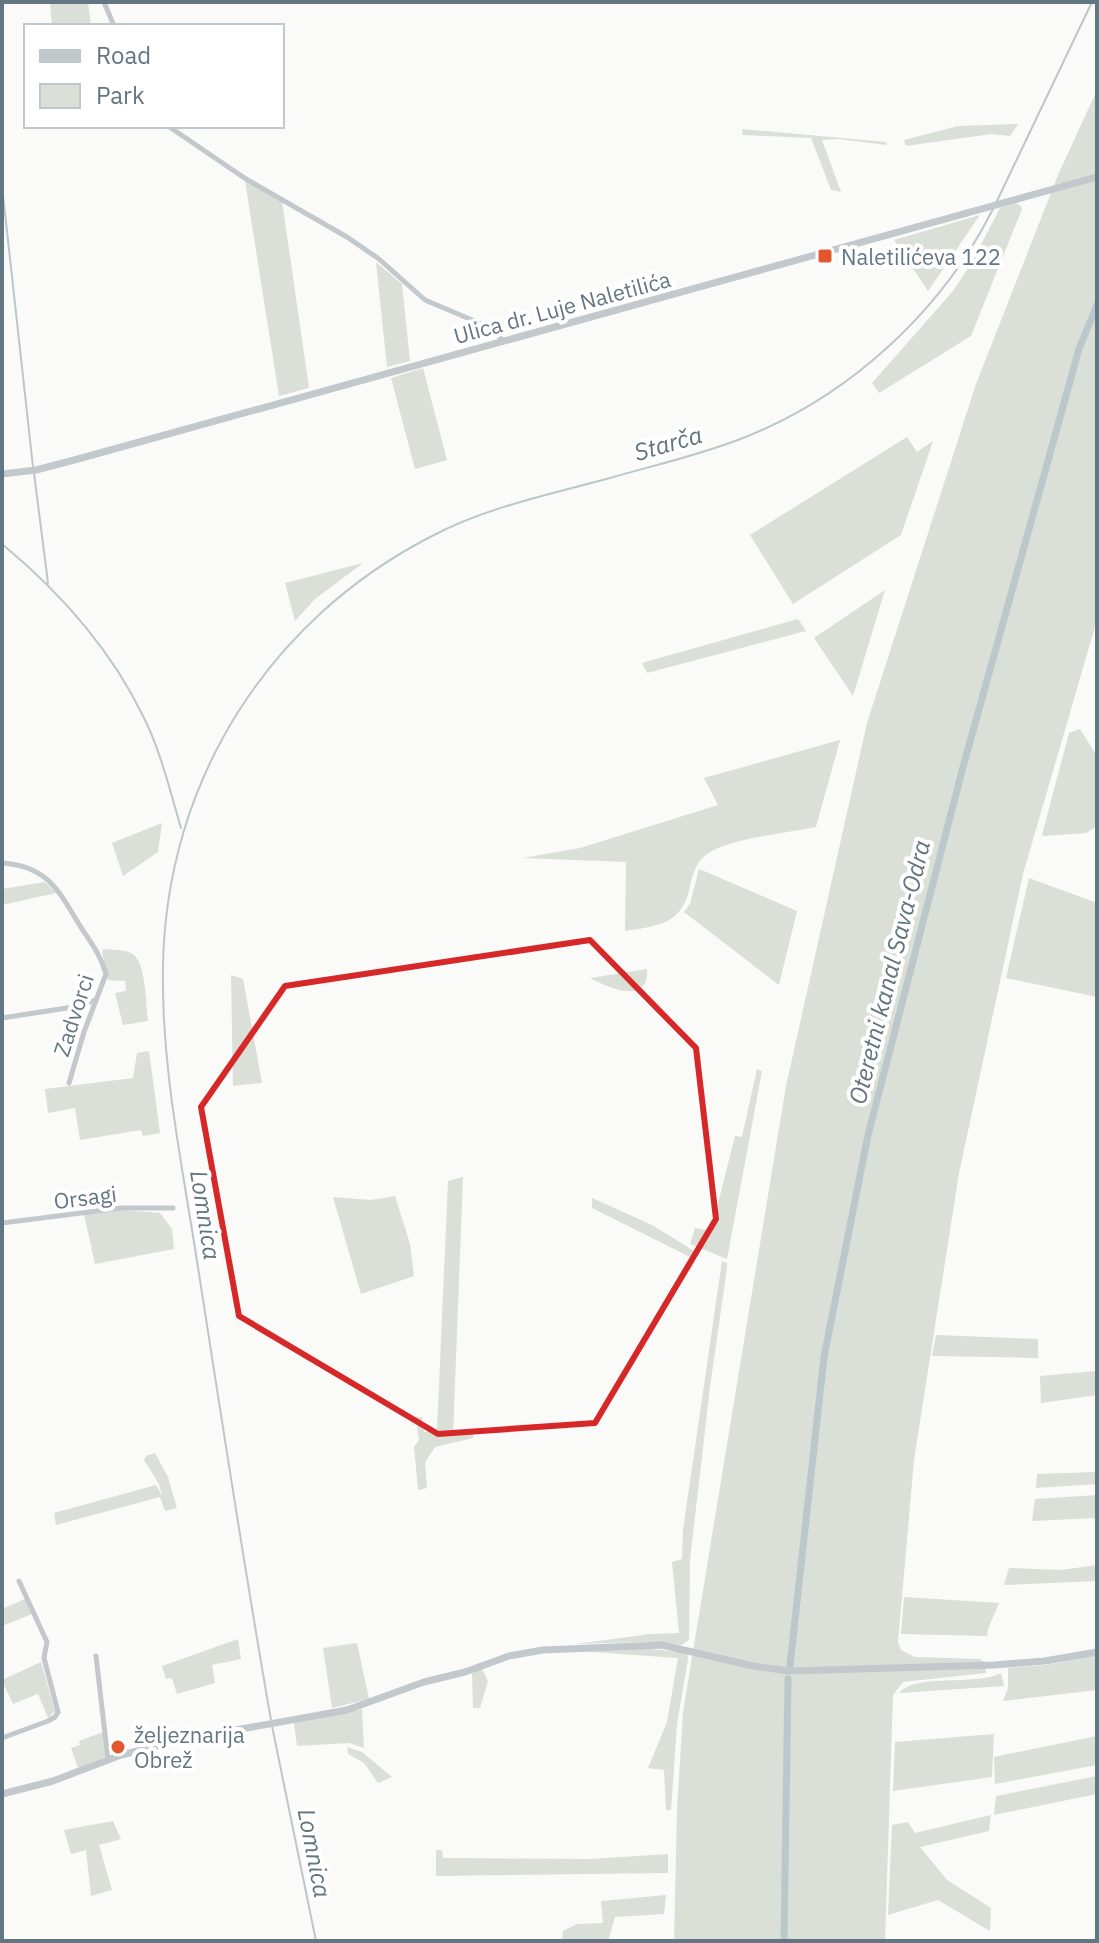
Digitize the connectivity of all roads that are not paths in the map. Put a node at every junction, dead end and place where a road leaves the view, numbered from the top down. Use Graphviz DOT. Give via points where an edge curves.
graph roads {
  1 [pos="104,2"];
  2 [pos="113,24"];
  3 [pos="171,128"];
  4 [pos="1097,177"];
  5 [pos="503,341"];
  6 [pos="2,474"];
  7 [pos="2,863"];
  8 [pos="98,995"];
  9 [pos="2,1018"];
  10 [pos="69,1083"];
  11 [pos="173,1208"];
  12 [pos="2,1223"];
  13 [pos="19,1581"];
  14 [pos="1097,1652"];
  15 [pos="96,1656"];
  16 [pos="2,1738"];
  17 [pos="108,1760"];
  18 [pos="2,1794"];
  1 -- 2 [label="street"];
  3 -- 5 [label="street" via="347,237 425,300 491,328"];
  4 -- 5 [label="street, Ulica dr. Luje Naletilića"];
  5 -- 6 [label="street, Ulica dr. Luje Naletilića" via="33,471"];
  7 -- 8 [label="street, Zadvorci" via="40,875 64,897 103,966 106,978"];
  8 -- 9 [label="street" via="86,1005"];
  8 -- 10 [label="street, Zadvorci"];
  11 -- 12 [label="street, Orsagi" via="121,1208"];
  13 -- 16 [label="street" via="47,1642 44,1658 58,1712"];
  14 -- 17 [label="street" via="994,1665 789,1671 662,1645 524,1652 347,1710 191,1738"];
  15 -- 17 [label="street"];
  17 -- 18 [label="street"];
}
